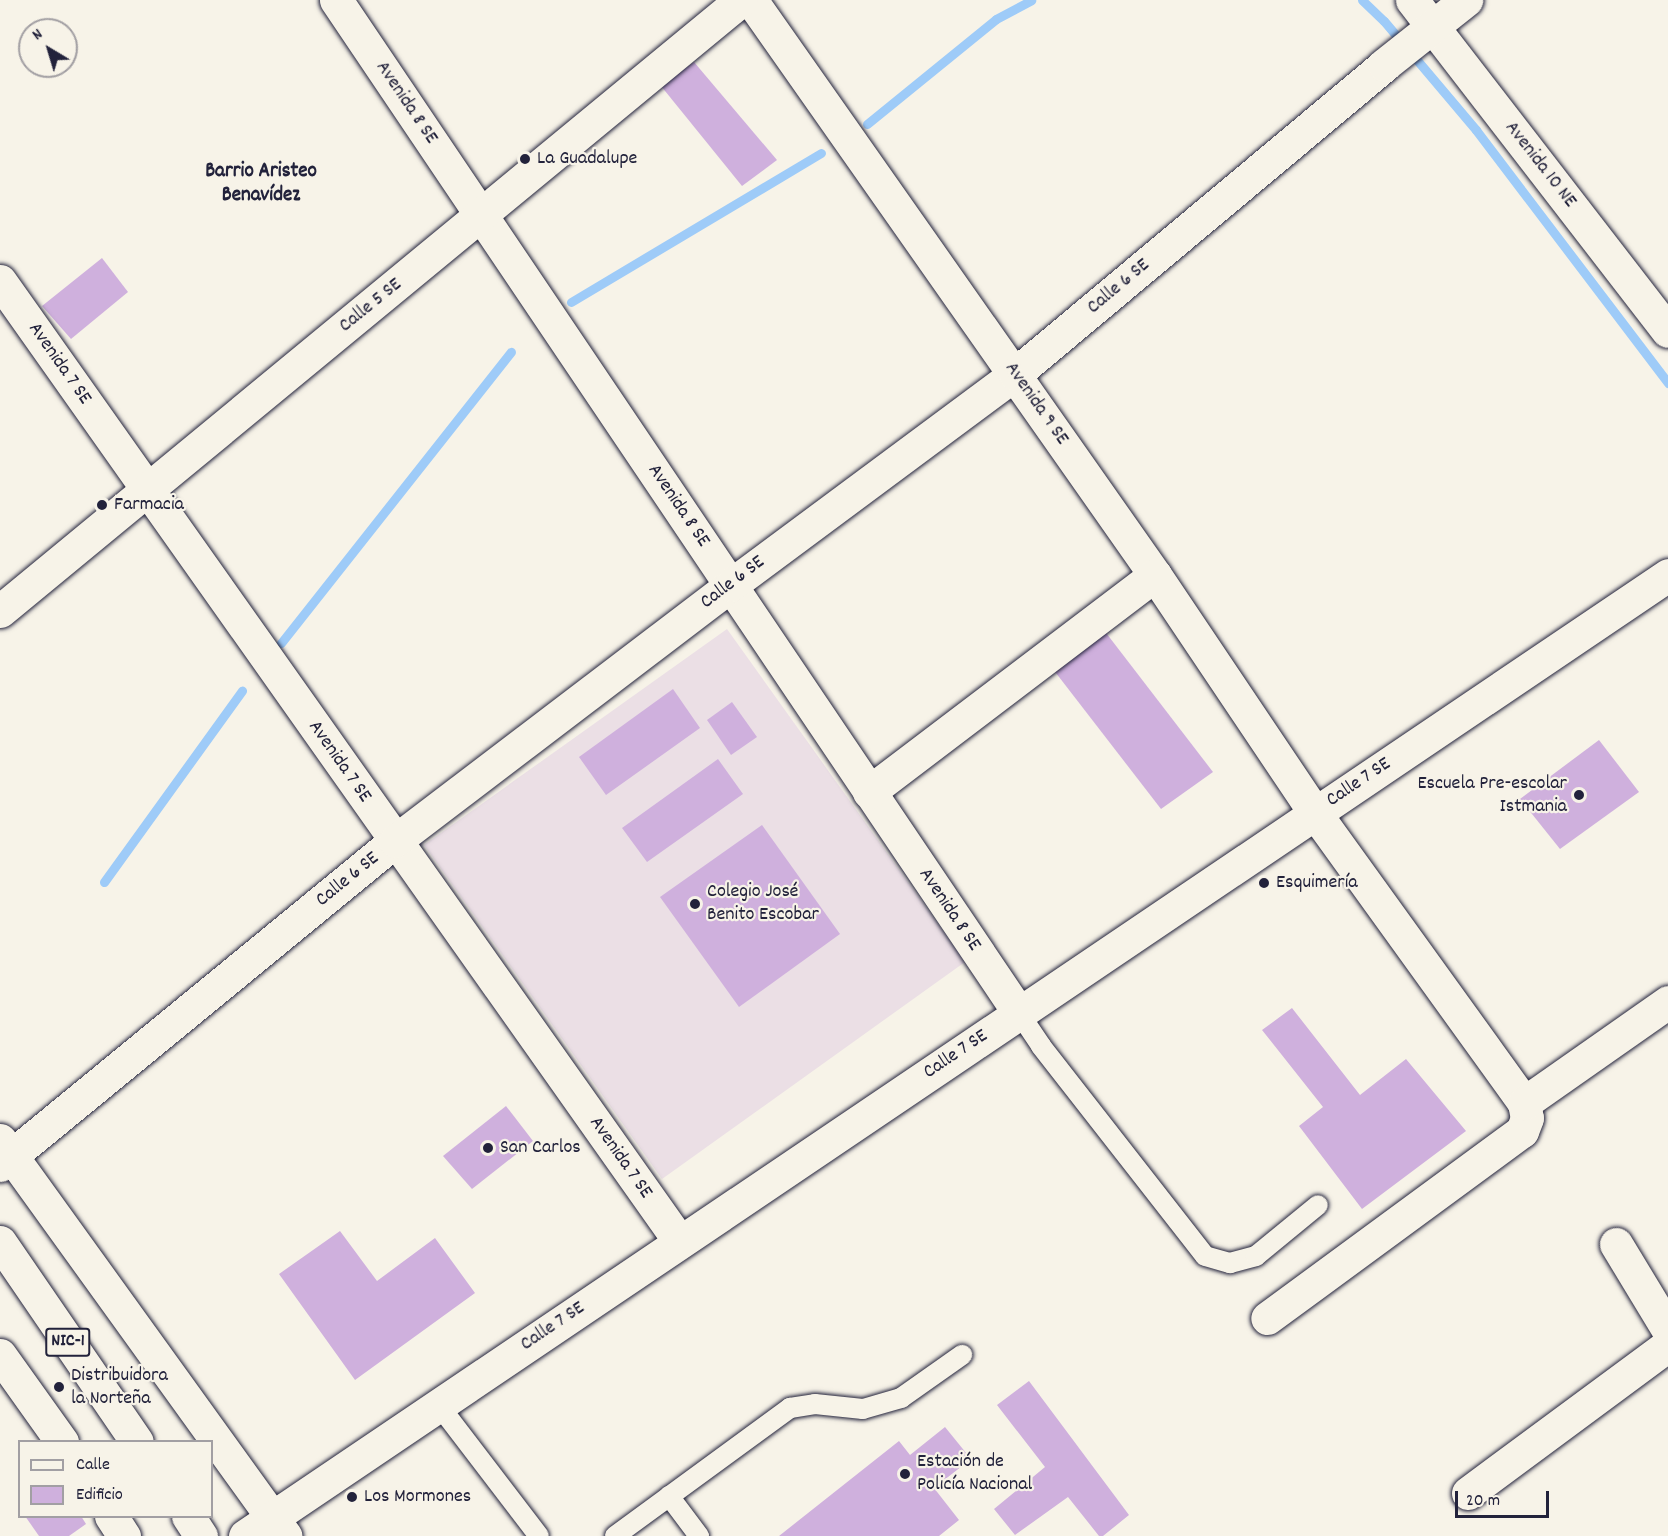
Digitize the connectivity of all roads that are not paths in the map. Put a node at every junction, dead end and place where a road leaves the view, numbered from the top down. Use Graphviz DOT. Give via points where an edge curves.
graph roads {
  1 [pos="336,0"];
  2 [pos="741,0"];
  3 [pos="751,0"];
  4 [pos="1412,0"];
  5 [pos="1466,0"];
  6 [pos="1428,30"];
  7 [pos="482,215"];
  8 [pos="0,281"];
  9 [pos="1668,330"];
  10 [pos="1015,375"];
  11 [pos="148,489"];
  12 [pos="1155,575"];
  13 [pos="1668,575"];
  14 [pos="731,585"];
  15 [pos="0,611"];
  16 [pos="869,792"];
  17 [pos="1315,813"];
  18 [pos="395,842"];
  19 [pos="1668,1002"];
  20 [pos="1019,1013"];
  21 [pos="1524,1103"];
  22 [pos="4,1154"];
  23 [pos="1318,1205"];
  24 [pos="0,1242"];
  25 [pos="680,1242"];
  26 [pos="1616,1245"];
  27 [pos="1267,1318"];
  28 [pos="1668,1330"];
  29 [pos="1668,1345"];
  30 [pos="0,1355"];
  31 [pos="962,1356"];
  32 [pos="438,1404"];
  33 [pos="61,1440"];
  34 [pos="135,1440"];
  35 [pos="1467,1493"];
  36 [pos="669,1496"];
  37 [pos="112,1518"];
  38 [pos="189,1518"];
  39 [pos="279,1526"];
  40 [pos="124,1536"];
  41 [pos="201,1536"];
  42 [pos="245,1536"];
  43 [pos="539,1536"];
  44 [pos="615,1536"];
  45 [pos="699,1536"];
  1 -- 7 [label="main road, Avenida 8 SE"];
  2 -- 7 [label="main road, Calle 5 SE"];
  3 -- 10 [label="main road, Avenida 9 SE"];
  4 -- 6 [label="main road, Avenida 10 NE"];
  5 -- 6 [label="main road, Calle 6 SE"];
  6 -- 9 [label="main road, Avenida 10 NE"];
  6 -- 10 [label="main road, Calle 6 SE"];
  7 -- 11 [label="main road, Calle 5 SE"];
  7 -- 14 [label="main road, Avenida 8 SE"];
  8 -- 11 [label="main road, Avenida 7 SE"];
  10 -- 12 [label="main road, Avenida 9 SE"];
  10 -- 14 [label="main road, Calle 6 SE"];
  11 -- 15 [label="main road, Calle 5 SE"];
  11 -- 18 [label="main road, Avenida 7 SE"];
  12 -- 16 [label="main road"];
  12 -- 17 [label="main road, Avenida 9 SE"];
  13 -- 17 [label="main road, Calle 7 SE"];
  14 -- 16 [label="main road, Avenida 8 SE"];
  14 -- 18 [label="main road, Calle 6 SE"];
  16 -- 20 [label="main road, Avenida 8 SE"];
  17 -- 20 [label="main road, Calle 7 SE"];
  17 -- 21 [label="main road, Avenida 9 SE"];
  18 -- 22 [label="main road, Calle 6 SE"];
  18 -- 25 [label="main road, Avenida 7 SE"];
  19 -- 21 [label="main road"];
  20 -- 23 [label="lane" via="1205,1256 1230,1263 1256,1256"];
  20 -- 25 [label="main road, Calle 7 SE"];
  21 -- 27 [label="main road" via="1527,1118 1522,1131"];
  22 -- 39 [label="main road"];
  24 -- 34 [label="main road, NIC-1"];
  25 -- 32 [label="main road, Calle 7 SE"];
  26 -- 28 [label="main road"];
  29 -- 35 [label="main road"];
  30 -- 33 [label="main road"];
  31 -- 36 [label="lane" via="901,1398 863,1409 815,1404 790,1408"];
  32 -- 39 [label="main road, Calle 7 SE"];
  32 -- 43 [label="lane"];
  36 -- 44 [label="lane"];
  36 -- 45 [label="lane"];
  37 -- 40 [label="main road"];
  38 -- 41 [label="main road"];
  39 -- 42 [label="main road, Calle 7 SE"];
}
